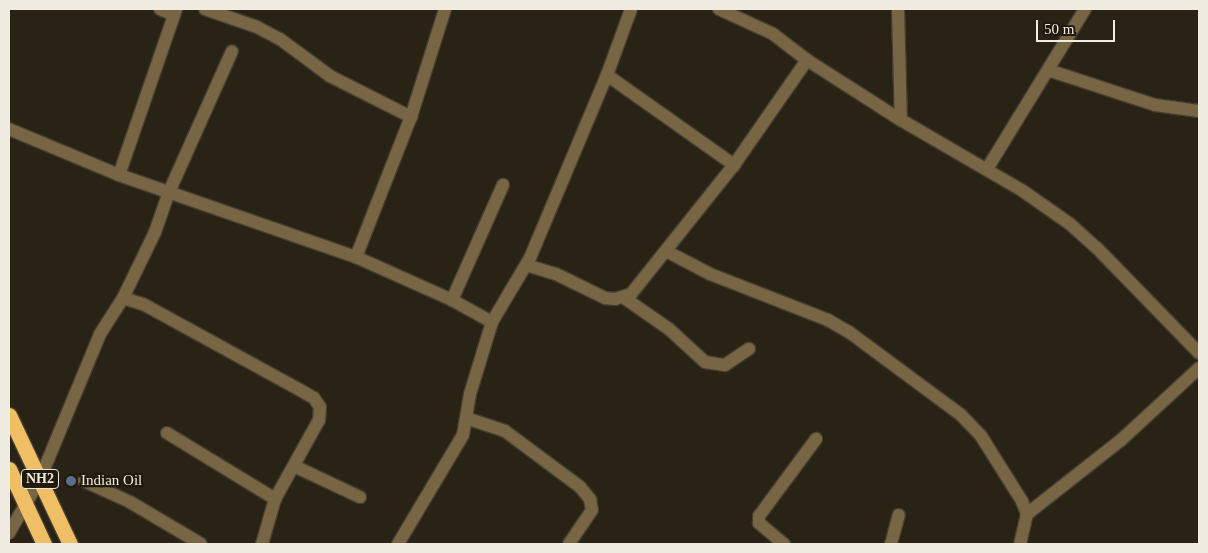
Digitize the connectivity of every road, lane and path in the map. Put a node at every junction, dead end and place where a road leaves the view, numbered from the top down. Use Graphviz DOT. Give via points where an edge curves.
graph roads {
  1 [pos="160,9"];
  2 [pos="206,9"];
  3 [pos="445,9"];
  4 [pos="631,9"];
  5 [pos="719,9"];
  6 [pos="898,9"];
  7 [pos="1084,9"];
  8 [pos="175,12"];
  9 [pos="232,51"];
  10 [pos="807,60"];
  11 [pos="1048,70"];
  12 [pos="607,75"];
  13 [pos="1199,111"];
  14 [pos="411,117"];
  15 [pos="901,120"];
  16 [pos="9,129"];
  17 [pos="734,165"];
  18 [pos="987,169"];
  19 [pos="119,175"];
  20 [pos="503,185"];
  21 [pos="169,192"];
  22 [pos="666,251"];
  23 [pos="356,257"];
  24 [pos="526,265"];
  25 [pos="123,298"];
  26 [pos="623,298"];
  27 [pos="452,300"];
  28 [pos="492,322"];
  29 [pos="749,349"];
  30 [pos="1199,353"];
  31 [pos="1199,368"];
  32 [pos="9,415"];
  33 [pos="466,418"];
  34 [pos="167,433"];
  35 [pos="816,439"];
  36 [pos="294,466"];
  37 [pos="9,469"];
  38 [pos="40,479"];
  39 [pos="84,480"];
  40 [pos="360,497"];
  41 [pos="275,499"];
  42 [pos="18,510"];
  43 [pos="1027,514"];
  44 [pos="899,515"];
  45 [pos="9,533"];
  46 [pos="44,544"];
  47 [pos="70,544"];
  48 [pos="201,544"];
  49 [pos="262,544"];
  50 [pos="398,544"];
  51 [pos="569,544"];
  52 [pos="784,544"];
  53 [pos="891,544"];
  54 [pos="1020,544"];
  1 -- 8 [label="street"];
  2 -- 14 [label="street" via="265,31 330,76"];
  3 -- 14 [label="street"];
  4 -- 12 [label="street"];
  5 -- 10 [label="street" via="756,24"];
  6 -- 15 [label="street"];
  7 -- 11 [label="street"];
  8 -- 19 [label="street"];
  9 -- 21 [label="street"];
  10 -- 15 [label="street"];
  10 -- 17 [label="street"];
  11 -- 13 [label="street" via="1155,105"];
  11 -- 18 [label="street"];
  12 -- 17 [label="street"];
  12 -- 24 [label="street"];
  14 -- 23 [label="street"];
  15 -- 18 [label="street"];
  16 -- 19 [label="street"];
  17 -- 22 [label="street"];
  18 -- 30 [label="street" via="1054,213 1097,248"];
  19 -- 21 [label="street"];
  20 -- 27 [label="street"];
  21 -- 23 [label="street"];
  21 -- 25 [label="street" via="155,232"];
  22 -- 26 [label="street" via="636,289"];
  22 -- 43 [label="street" via="710,274 805,309 848,332 972,425 1022,501"];
  23 -- 27 [label="street"];
  24 -- 26 [label="street" via="556,274 605,298"];
  24 -- 28 [label="street"];
  25 -- 36 [label="street" via="143,304 314,398 320,407 319,420"];
  25 -- 38 [label="street" via="100,334"];
  26 -- 29 [label="street" via="669,329 705,362 725,365"];
  27 -- 28 [label="street"];
  28 -- 33 [label="street"];
  31 -- 43 [label="street" via="1121,440"];
  32 -- 38 [label="highway, NH2"];
  33 -- 50 [label="street" via="459,444"];
  33 -- 51 [label="street" via="505,431 580,487 590,499 592,510"];
  34 -- 41 [label="street"];
  35 -- 52 [label="street" via="759,516 759,523"];
  36 -- 40 [label="street"];
  36 -- 41 [label="street"];
  37 -- 42 [label="highway, NH2"];
  38 -- 42 [label="street"];
  38 -- 47 [label="highway, NH2"];
  39 -- 48 [label="street" via="130,502"];
  41 -- 49 [label="street"];
  42 -- 45 [label="street"];
  42 -- 46 [label="highway, NH2"];
  43 -- 54 [label="street"];
  44 -- 53 [label="street"];
}
